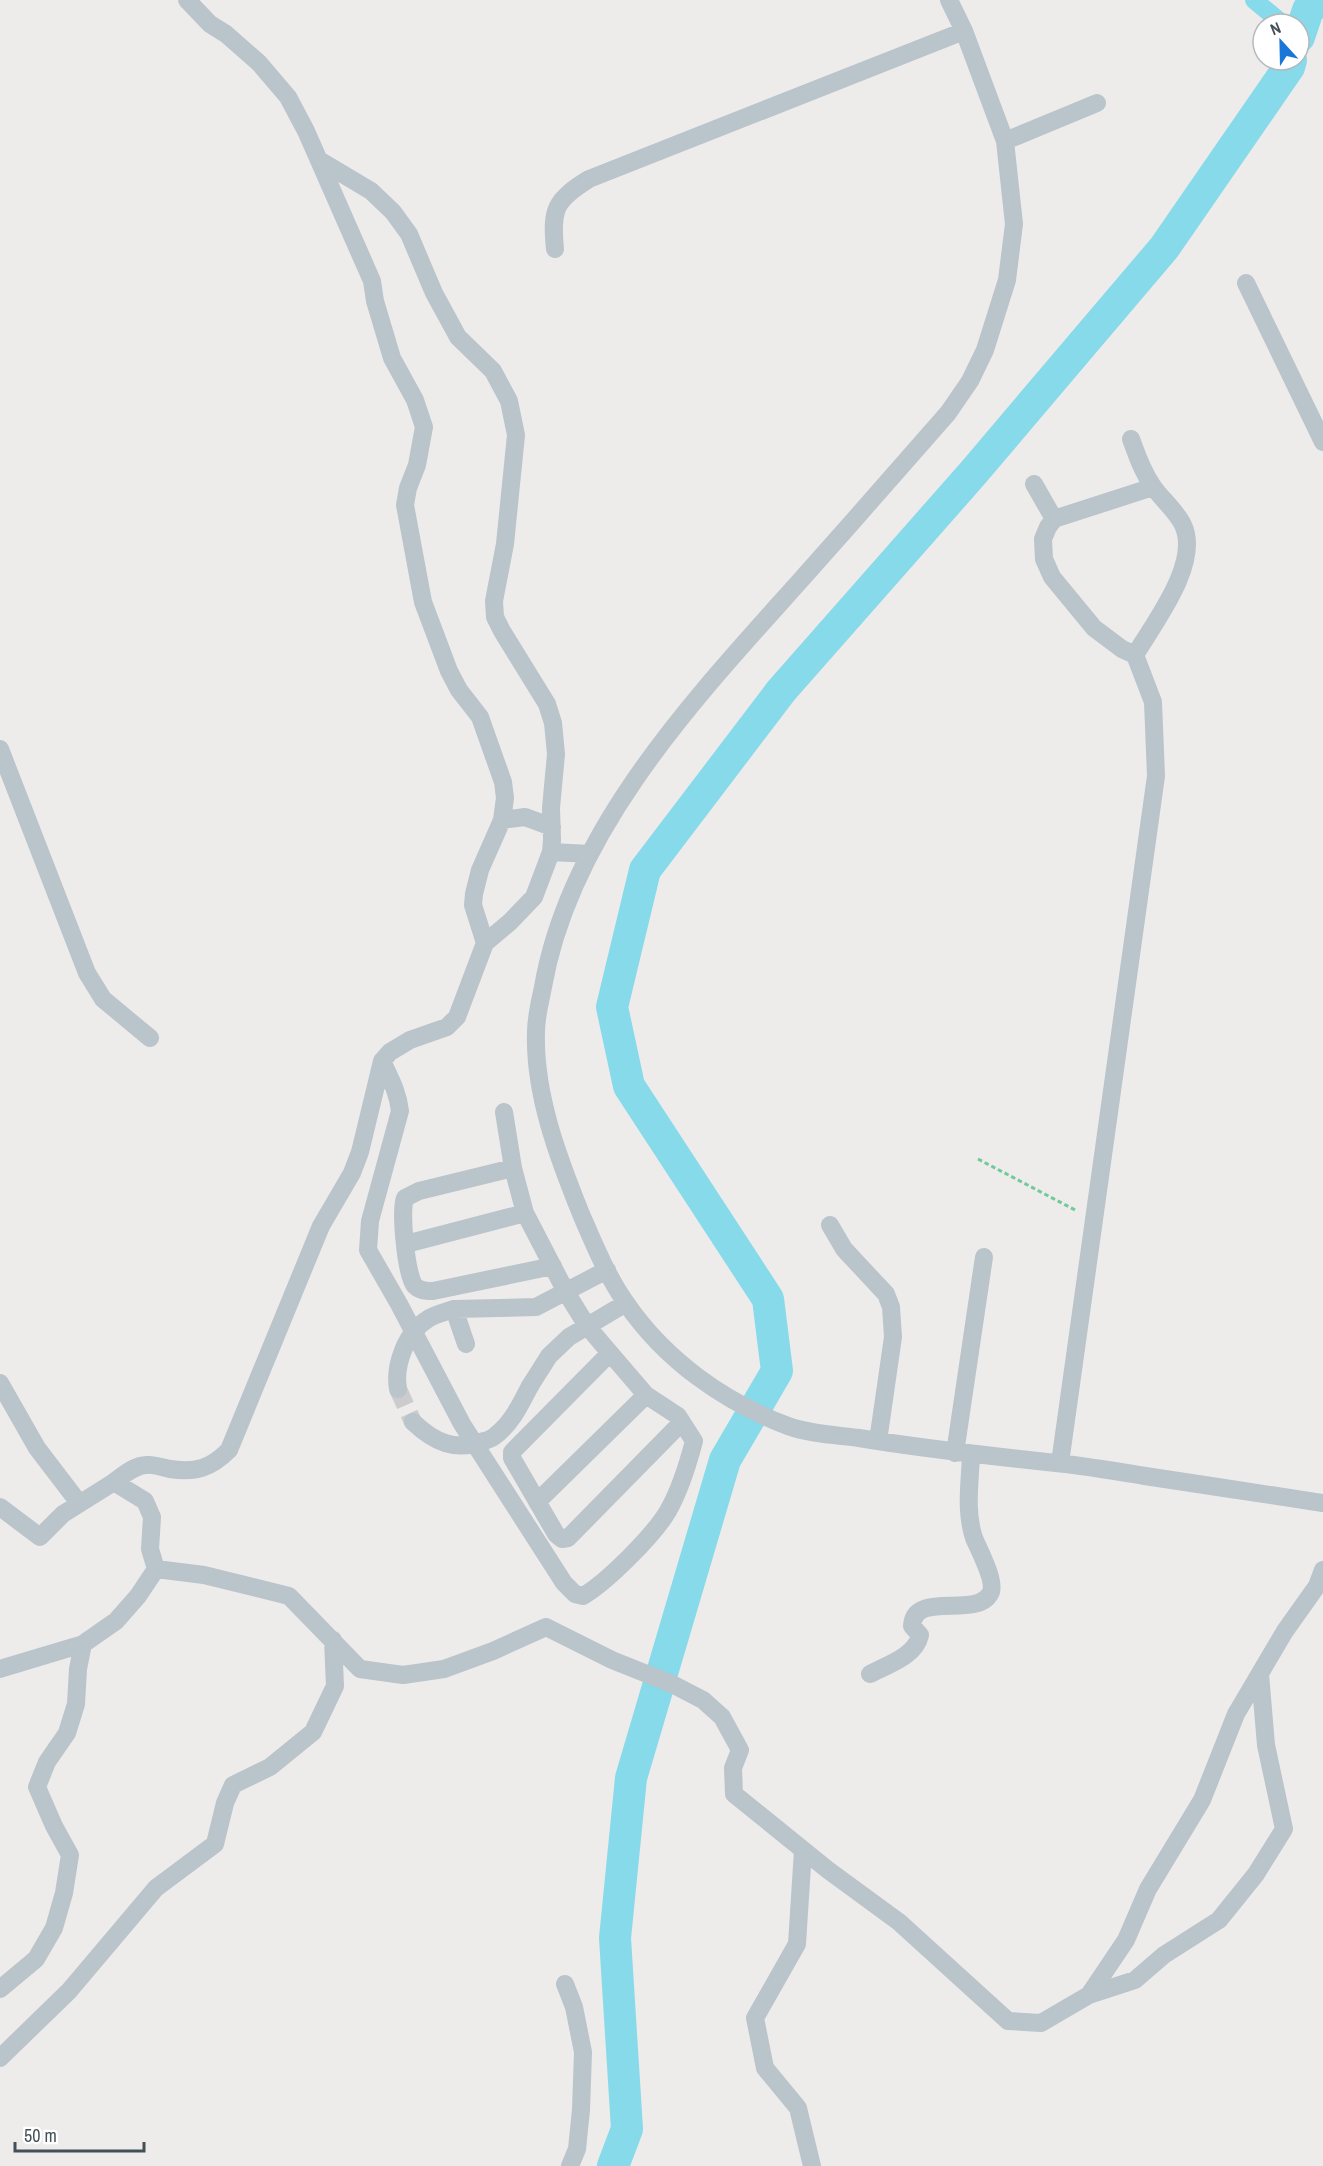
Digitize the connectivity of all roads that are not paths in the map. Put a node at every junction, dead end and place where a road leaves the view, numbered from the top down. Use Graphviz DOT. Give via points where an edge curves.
graph roads {
  1 [pos="186,0"];
  2 [pos="949,0"];
  3 [pos="964,31"];
  4 [pos="1097,103"];
  5 [pos="1005,141"];
  6 [pos="319,160"];
  7 [pos="555,249"];
  8 [pos="1246,283"];
  9 [pos="1131,439"];
  10 [pos="1323,441"];
  11 [pos="1034,484"];
  12 [pos="1153,487"];
  13 [pos="1054,519"];
  14 [pos="1135,655"];
  15 [pos="0,749"];
  16 [pos="502,820"];
  17 [pos="552,827"];
  18 [pos="550,852"];
  19 [pos="590,854"];
  20 [pos="485,943"];
  21 [pos="150,1038"];
  22 [pos="382,1061"];
  23 [pos="504,1112"];
  24 [pos="513,1168"];
  25 [pos="525,1213"];
  26 [pos="830,1225"];
  27 [pos="406,1245"];
  28 [pos="984,1257"];
  29 [pos="553,1266"];
  30 [pos="607,1270"];
  31 [pos="566,1292"];
  32 [pos="626,1303"];
  33 [pos="454,1309"];
  34 [pos="587,1326"];
  35 [pos="466,1344"];
  36 [pos="610,1353"];
  37 [pos="0,1383"];
  38 [pos="398,1389"];
  39 [pos="646,1395"];
  40 [pos="413,1422"];
  41 [pos="682,1422"];
  42 [pos="878,1441"];
  43 [pos="963,1454"];
  44 [pos="1060,1463"];
  45 [pos="114,1482"];
  46 [pos="537,1502"];
  47 [pos="79,1503"];
  48 [pos="1323,1503"];
  49 [pos="0,1508"];
  50 [pos="156,1569"];
  51 [pos="1323,1570"];
  52 [pos="333,1640"];
  53 [pos="83,1644"];
  54 [pos="0,1669"];
  55 [pos="870,1674"];
  56 [pos="1260,1674"];
  57 [pos="803,1850"];
  58 [pos="565,1984"];
  59 [pos="0,1989"];
  60 [pos="1089,1995"];
  61 [pos="0,2058"];
  62 [pos="570,2166"];
  63 [pos="812,2166"];
  1 -- 6 [label="street" via="260,63 288,97"];
  2 -- 3 [label="street"];
  3 -- 5 [label="street"];
  3 -- 7 [label="street" via="590,179 568,192 556,210"];
  4 -- 5 [label="street"];
  5 -- 19 [label="street" via="1014,224 1007,280 985,350 969,381 948,413 711,680 658,747"];
  6 -- 16 [label="street" via="372,281 392,358 415,400 424,427 405,505 423,602 449,671 480,717 490,740 504,790"];
  6 -- 17 [label="street" via="371,192 393,212 409,234 458,337 493,371 509,401 516,435 495,617 542,696 553,723 556,754"];
  8 -- 10 [label="street"];
  9 -- 12 [label="street"];
  11 -- 13 [label="street"];
  12 -- 13 [label="street"];
  12 -- 14 [label="street" via="1184,526 1188,549 1181,577"];
  13 -- 14 [label="street" via="1043,539 1044,559 1052,577 1094,628"];
  14 -- 44 [label="street" via="1153,702 1156,776"];
  15 -- 21 [label="street" via="87,974 103,999"];
  16 -- 17 [label="street" via="525,817"];
  16 -- 20 [label="street" via="474,894 473,905"];
  17 -- 18 [label="street"];
  18 -- 19 [label="street"];
  18 -- 20 [label="street" via="534,897"];
  19 -- 30 [label="street" via="565,906 547,963 536,1029 538,1079 571,1189"];
  20 -- 22 [label="street" via="457,1017 447,1027 410,1040"];
  22 -- 41 [label="street" via="395,1086 400,1111 370,1221 368,1250 462,1424 575,1594 583,1596 598,1587 668,1511 694,1441"];
  22 -- 45 [label="street" via="352,1173 321,1226 229,1450 217,1462 202,1468 188,1471 146,1464"];
  23 -- 24 [label="street"];
  24 -- 25 [label="street"];
  24 -- 27 [label="street" via="410,1194 402,1210"];
  25 -- 27 [label="street"];
  25 -- 29 [label="street"];
  26 -- 42 [label="street" via="844,1249 885,1294 891,1307 893,1336"];
  27 -- 29 [label="street" via="412,1282 424,1291"];
  28 -- 43 [label="street"];
  29 -- 31 [label="street"];
  30 -- 31 [label="street"];
  30 -- 32 [label="street"];
  31 -- 33 [label="street" via="536,1307"];
  31 -- 34 [label="street"];
  32 -- 34 [label="street"];
  32 -- 42 [label="street" via="664,1348 700,1379 741,1406 794,1428"];
  33 -- 35 [label="street"];
  33 -- 38 [label="street, bridge" via="427,1319 408,1339 396,1378"];
  34 -- 36 [label="street"];
  34 -- 40 [label="street, bridge" via="549,1356 516,1412 495,1437 470,1446 441,1443"];
  36 -- 39 [label="street"];
  36 -- 46 [label="street" via="512,1452"];
  37 -- 47 [label="street" via="37,1448"];
  39 -- 41 [label="street"];
  39 -- 46 [label="street"];
  41 -- 46 [label="street" via="568,1538 556,1534"];
  42 -- 43 [label="street"];
  43 -- 44 [label="street"];
  43 -- 55 [label="street" via="968,1513 992,1589 982,1602 917,1612 912,1626 920,1635 918,1644 910,1653"];
  44 -- 48 [label="street"];
  45 -- 47 [label="street"];
  45 -- 50 [label="street" via="145,1501 152,1517 150,1549"];
  47 -- 49 [label="street" via="40,1537"];
  50 -- 52 [label="street" via="204,1575 289,1596"];
  50 -- 53 [label="street" via="116,1621"];
  51 -- 56 [label="street" via="1317,1586"];
  52 -- 57 [label="street" via="360,1669 403,1675 444,1669 546,1627 672,1684 722,1717 740,1750 733,1767 734,1794"];
  52 -- 61 [label="street" via="335,1686 313,1732 270,1767 233,1785 215,1845 156,1888 69,1991"];
  53 -- 54 [label="street"];
  53 -- 59 [label="street" via="76,1704 67,1733 47,1762 37,1787 70,1855 64,1893 54,1928 36,1959"];
  56 -- 60 [label="street" via="1236,1714 1202,1800 1148,1889 1126,1940"];
  56 -- 60 [label="street" via="1266,1745 1284,1829 1256,1874 1219,1920 1164,1955 1135,1980"];
  57 -- 60 [label="street" via="899,1922 1008,2021 1041,2023"];
  57 -- 63 [label="street" via="797,1944 755,2018 765,2068 798,2108"];
  58 -- 62 [label="street" via="583,2052 577,2149"];
}
